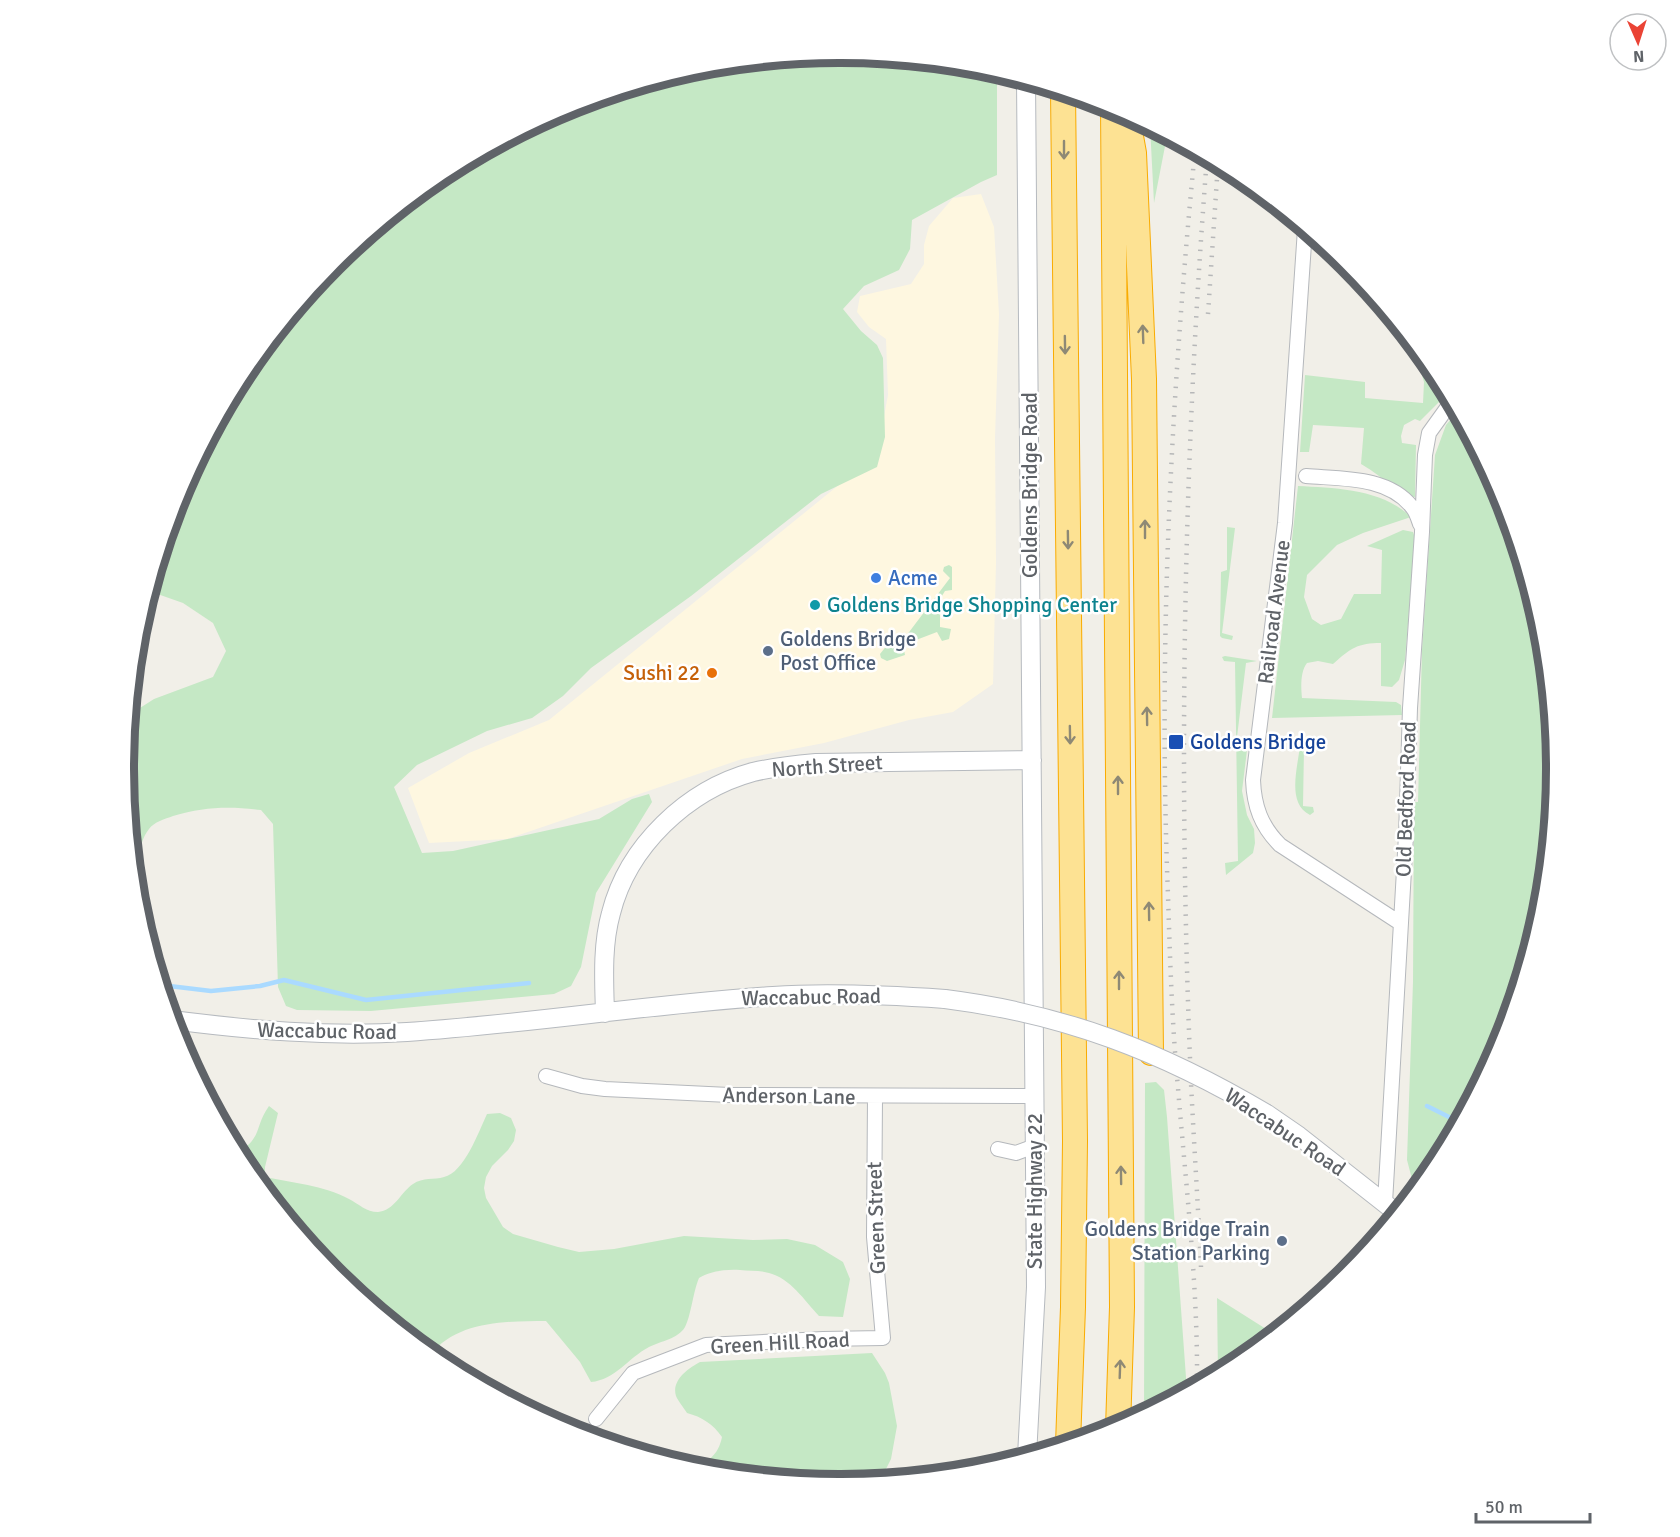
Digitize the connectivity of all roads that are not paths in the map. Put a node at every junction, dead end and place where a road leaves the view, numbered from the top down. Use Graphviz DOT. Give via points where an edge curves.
graph roads {
  1 [pos="1026,88"];
  2 [pos="1063,99"];
  3 [pos="1113,118"];
  4 [pos="1128,125"];
  5 [pos="1304,238"];
  6 [pos="1446,409"];
  7 [pos="1306,476"];
  8 [pos="1422,532"];
  9 [pos="1032,760"];
  10 [pos="1400,923"];
  11 [pos="1033,925"];
  12 [pos="605,1013"];
  13 [pos="182,1021"];
  14 [pos="1151,1053"];
  15 [pos="546,1077"];
  16 [pos="1035,1096"];
  17 [pos="875,1097"];
  18 [pos="1035,1146"];
  19 [pos="998,1149"];
  20 [pos="1391,1208"];
  21 [pos="883,1338"];
  22 [pos="1118,1416"];
  23 [pos="596,1419"];
  24 [pos="1068,1436"];
  25 [pos="1028,1448"];
  1 -- 9 [label="main road, Goldens Bridge Road"];
  2 -- 24 [label="highway, one-way" via="1075,1141"];
  22 -- 3 [label="highway, one-way" via="1122,1307"];
  14 -- 4 [label="highway, one-way" via="1142,300 1134,153"];
  5 -- 10 [label="street, Railroad Avenue" via="1289,476 1253,795 1263,824 1280,845"];
  6 -- 8 [label="street, Old Bedford Road" via="1429,433"];
  7 -- 8 [label="street" via="1382,485 1400,494 1414,508"];
  8 -- 10 [label="street, Old Bedford Road"];
  9 -- 11 [label="main road, Goldens Bridge Road"];
  9 -- 12 [label="main road, North Street" via="781,766 724,783 698,796 650,839 619,887 606,943"];
  10 -- 20 [label="street, Old Bedford Road"];
  11 -- 16 [label="main road, State Highway 22"];
  12 -- 13 [label="main road, Waccabuc Road" via="405,1032 299,1033"];
  12 -- 14 [label="main road, Waccabuc Road, bridge" via="727,999 818,994 945,999 1023,1011"];
  14 -- 20 [label="main road, Waccabuc Road, bridge" via="1267,1114"];
  15 -- 17 [label="street, Anderson Lane" via="604,1089"];
  16 -- 17 [label="street, Anderson Lane"];
  16 -- 18 [label="main road, State Highway 22"];
  17 -- 21 [label="street, Green Street" via="874,1237"];
  18 -- 19 [label="street" via="1016,1153"];
  18 -- 25 [label="main road, State Highway 22" via="1036,1287"];
  21 -- 23 [label="street, Green Hill Road" via="706,1345 633,1373"];
}
